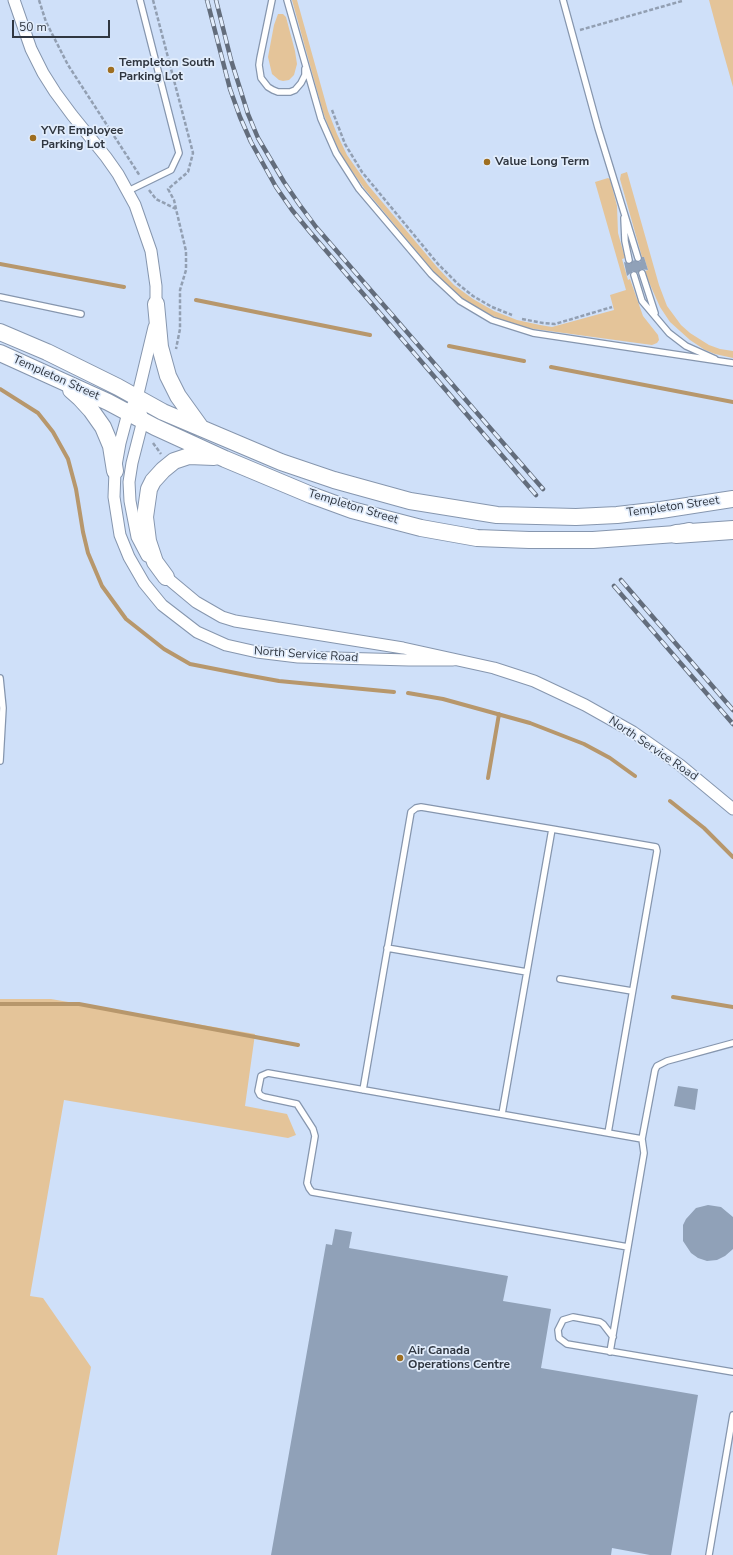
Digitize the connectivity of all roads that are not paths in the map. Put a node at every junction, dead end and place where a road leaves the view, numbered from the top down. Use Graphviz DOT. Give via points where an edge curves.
graph roads {
  1 [pos="14,0"];
  2 [pos="140,0"];
  3 [pos="272,0"];
  4 [pos="288,0"];
  5 [pos="563,0"];
  6 [pos="305,64"];
  7 [pos="128,191"];
  8 [pos="624,212"];
  9 [pos="638,258"];
  10 [pos="629,260"];
  11 [pos="642,273"];
  12 [pos="634,275"];
  13 [pos="0,297"];
  14 [pos="156,304"];
  15 [pos="81,314"];
  16 [pos="658,321"];
  17 [pos="0,332"];
  18 [pos="0,353"];
  19 [pos="720,362"];
  20 [pos="733,363"];
  21 [pos="37,369"];
  22 [pos="137,398"];
  23 [pos="128,413"];
  24 [pos="143,420"];
  25 [pos="201,428"];
  26 [pos="225,459"];
  27 [pos="114,471"];
  28 [pos="733,499"];
  29 [pos="733,521"];
  30 [pos="733,530"];
  31 [pos="676,534"];
  32 [pos="166,577"];
  33 [pos="453,660"];
  34 [pos="0,678"];
  35 [pos="0,758"];
  36 [pos="733,809"];
  37 [pos="552,829"];
  38 [pos="387,948"];
  39 [pos="527,972"];
  40 [pos="560,978"];
  41 [pos="632,991"];
  42 [pos="733,1043"];
  43 [pos="363,1090"];
  44 [pos="502,1114"];
  45 [pos="608,1133"];
  46 [pos="642,1139"];
  47 [pos="628,1247"];
  48 [pos="613,1337"];
  49 [pos="610,1352"];
  50 [pos="733,1372"];
  51 [pos="733,1415"];
  52 [pos="709,1555"];
  1 -- 7 [label="street" via="31,49 43,73 106,157"];
  2 -- 7 [label="lane" via="179,153 171,170"];
  3 -- 6 [label="lane" via="260,58 261,78 273,90 290,92 301,83 305,75"];
  4 -- 6 [label="lane"];
  5 -- 8 [label="lane"];
  6 -- 19 [label="lane" via="321,119 345,168 359,189 432,274 460,301 492,320 533,333"];
  7 -- 14 [label="street" via="151,251"];
  8 -- 9 [label="lane"];
  8 -- 10 [label="lane" via="625,241"];
  11 -- 16 [label="lane"];
  12 -- 16 [label="lane" via="642,301"];
  13 -- 15 [label="lane"];
  14 -- 22 [label="street" via="154,329"];
  14 -- 25 [label="street" via="160,347 168,376 178,396"];
  16 -- 19 [label="lane" via="686,346"];
  17 -- 22 [label="street, Templeton Street" via="47,352"];
  18 -- 21 [label="street, Templeton Street"];
  19 -- 20 [label="lane"];
  21 -- 23 [label="street, Templeton Street"];
  21 -- 27 [label="street" via="65,385 98,418 111,446"];
  22 -- 23 [label="street, North Service Road"];
  22 -- 24 [label="street, North Service Road"];
  22 -- 25 [label="street, Templeton Street"];
  23 -- 24 [label="street, Templeton Street"];
  23 -- 27 [label="street, North Service Road"];
  24 -- 26 [label="street, Templeton Street"];
  24 -- 32 [label="street, North Service Road" via="132,463 130,501 141,546 152,564"];
  25 -- 28 [label="street, Templeton Street" via="281,462 341,483 410,501 483,513 548,517 617,515"];
  26 -- 31 [label="street, Templeton Street" via="352,510 421,528 477,538 593,540"];
  26 -- 32 [label="street" via="196,455 181,458 168,465 149,489 146,504 148,540 155,562"];
  27 -- 33 [label="street, North Service Road" via="114,497 118,522 125,547 136,570 162,605 197,632 226,645 276,655"];
  29 -- 31 [label="street, Templeton Street"];
  30 -- 31 [label="main road"];
  32 -- 33 [label="street, North Service Road" via="196,602 235,621 403,648"];
  33 -- 36 [label="street, North Service Road" via="494,668 534,681 602,714 680,764"];
  34 -- 35 [label="lane" via="3,708"];
  37 -- 38 [label="lane" via="421,807 413,809"];
  37 -- 39 [label="lane"];
  37 -- 41 [label="lane" via="656,846"];
  38 -- 39 [label="lane"];
  38 -- 43 [label="lane"];
  39 -- 44 [label="lane"];
  40 -- 41 [label="lane"];
  41 -- 45 [label="lane"];
  42 -- 46 [label="lane" via="657,1066"];
  43 -- 44 [label="lane"];
  43 -- 47 [label="lane" via="268,1073 261,1076 258,1090 260,1095 297,1104 314,1132 307,1183 312,1192"];
  44 -- 45 [label="lane"];
  45 -- 46 [label="lane"];
  46 -- 47 [label="lane" via="644,1153"];
  47 -- 48 [label="lane"];
  48 -- 49 [label="lane"];
  48 -- 49 [label="lane" via="600,1322 573,1317 563,1320 558,1326 559,1338 567,1344"];
  49 -- 50 [label="lane"];
  51 -- 52 [label="lane"];
}
